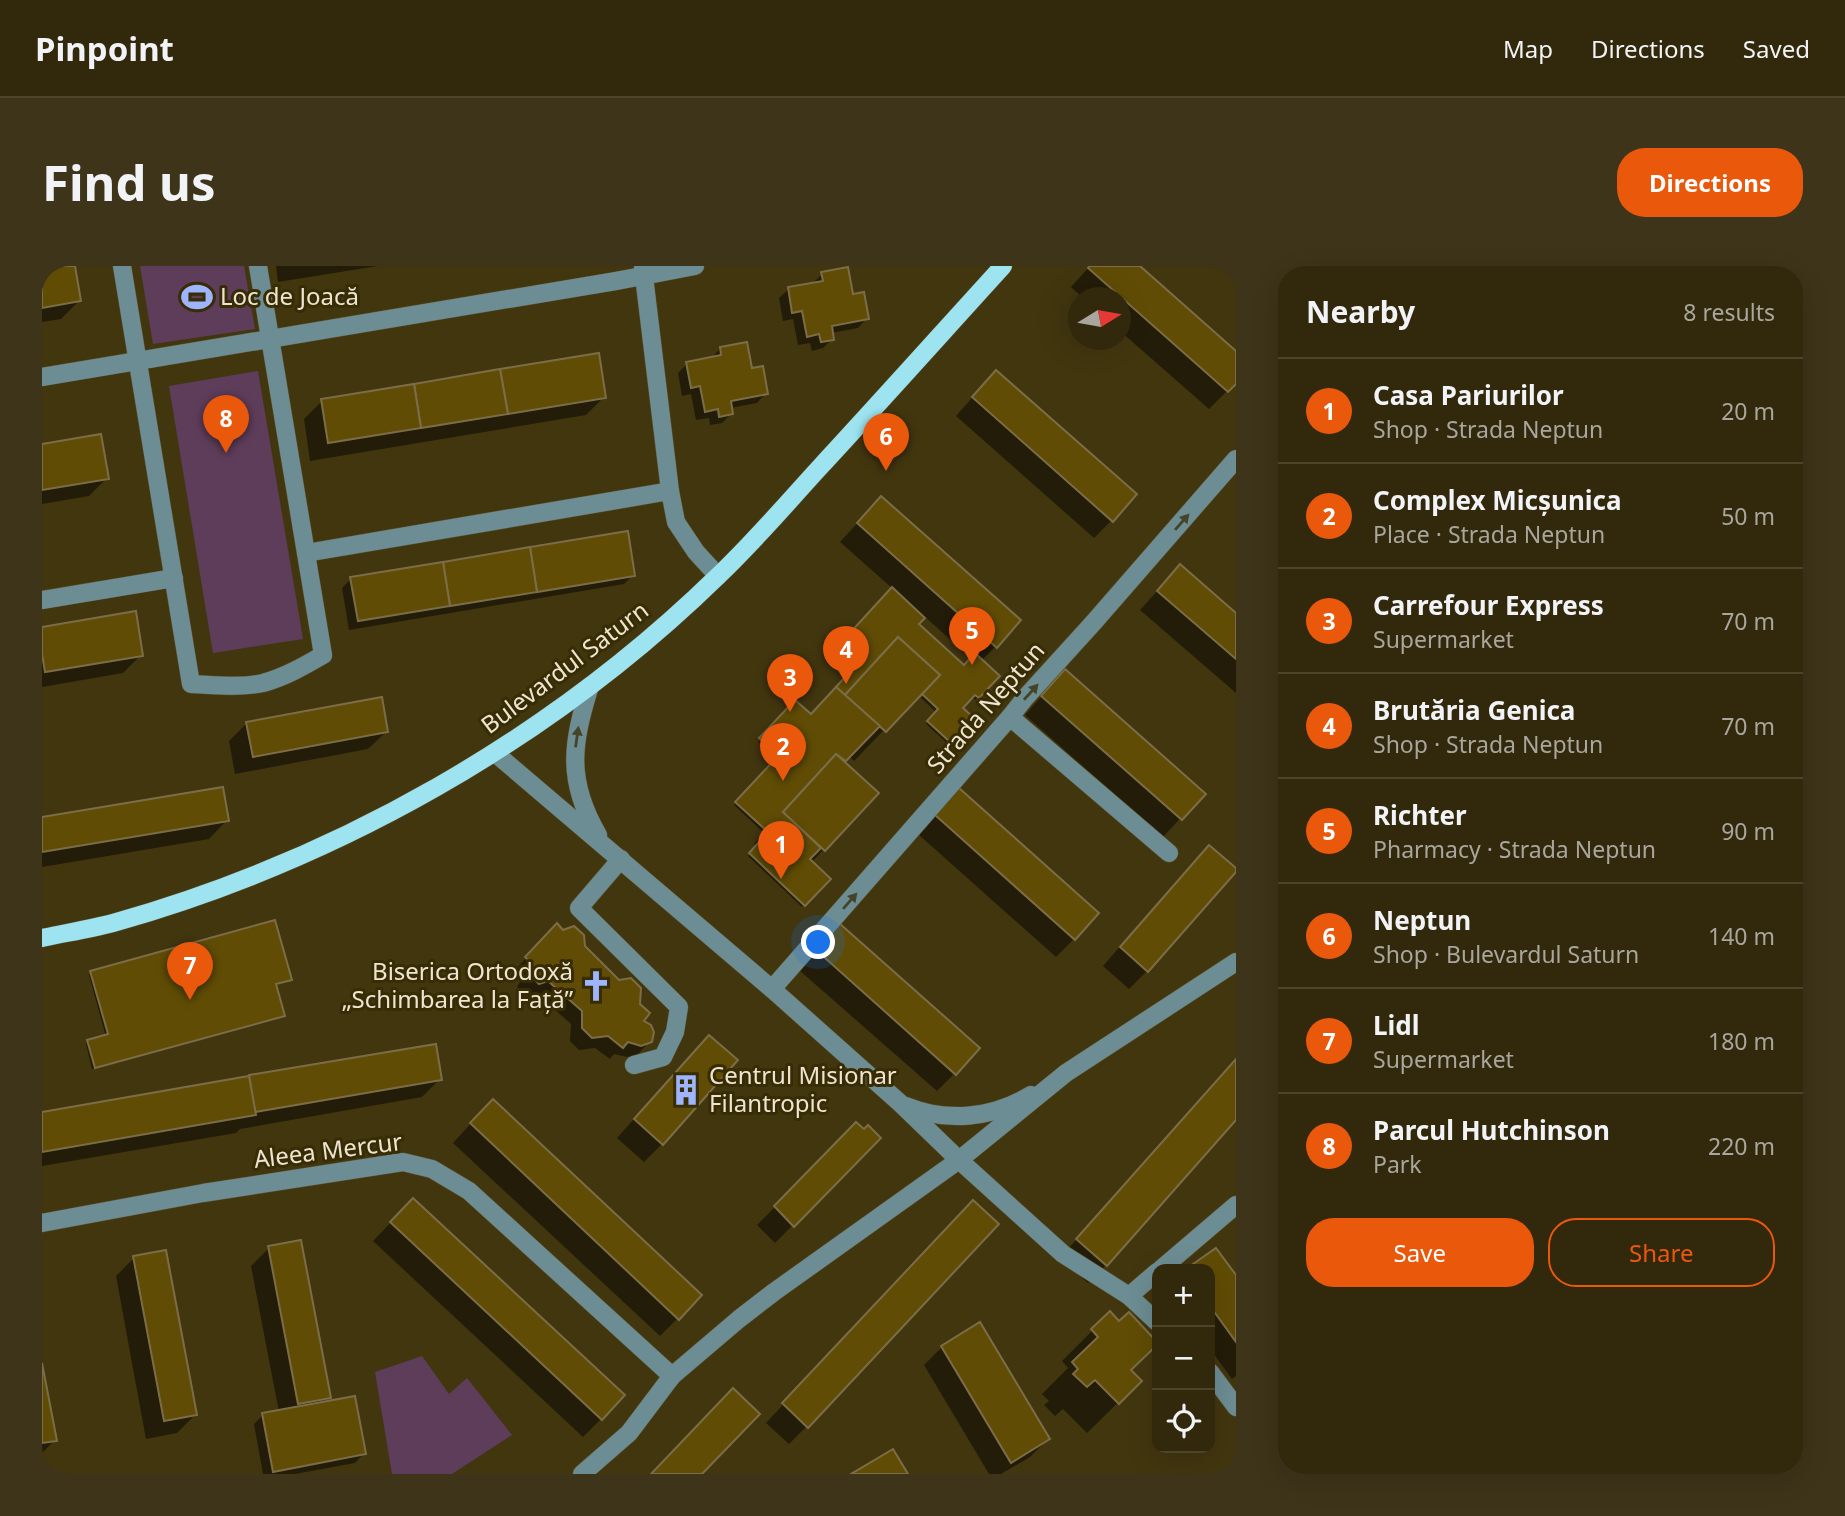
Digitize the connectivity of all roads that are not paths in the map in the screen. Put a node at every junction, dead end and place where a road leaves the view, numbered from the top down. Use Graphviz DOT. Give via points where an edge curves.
graph roads {
  1 [pos="122,266"];
  2 [pos="258,266"];
  3 [pos="695,266"];
  4 [pos="1003,266"];
  5 [pos="643,271"];
  6 [pos="270,339"];
  7 [pos="138,362"];
  8 [pos="42,377"];
  9 [pos="1236,459"];
  10 [pos="670,491"];
  11 [pos="306,553"];
  12 [pos="718,576"];
  13 [pos="174,578"];
  14 [pos="42,600"];
  15 [pos="590,686"];
  16 [pos="1010,718"];
  17 [pos="495,752"];
  18 [pos="603,844"];
  19 [pos="1169,853"];
  20 [pos="621,859"];
  21 [pos="42,938"];
  22 [pos="1236,962"];
  23 [pos="772,989"];
  24 [pos="634,1065"];
  25 [pos="1066,1073"];
  26 [pos="900,1104"];
  27 [pos="959,1160"];
  28 [pos="1236,1205"];
  29 [pos="42,1223"];
  30 [pos="1167,1264"];
  31 [pos="1152,1277"];
  32 [pos="1129,1296"];
  33 [pos="1152,1317"];
  34 [pos="672,1376"];
  35 [pos="1215,1379"];
  36 [pos="1236,1407"];
  37 [pos="582,1474"];
  1 -- 7 [label="street"];
  2 -- 6 [label="street"];
  3 -- 5 [label="street"];
  4 -- 12 [label="main road, Bulevardul Saturn"];
  5 -- 6 [label="street"];
  5 -- 10 [label="street"];
  6 -- 7 [label="street"];
  6 -- 11 [label="street"];
  7 -- 8 [label="street"];
  7 -- 13 [label="street"];
  16 -- 9 [label="street, Strada Neptun, one-way"];
  10 -- 11 [label="street"];
  10 -- 12 [label="street" via="676,522"];
  11 -- 13 [label="street" via="323,655 262,683 191,684"];
  12 -- 15 [label="main road, Bulevardul Saturn"];
  13 -- 14 [label="street"];
  15 -- 17 [label="main road, Bulevardul Saturn"];
  18 -- 15 [label="street, one-way" via="588,818 575,767 579,721"];
  16 -- 19 [label="street"];
  23 -- 16 [label="street, Strada Neptun, one-way"];
  17 -- 18 [label="street"];
  17 -- 21 [label="main road, Bulevardul Saturn" via="330,843 261,872 111,923"];
  18 -- 20 [label="street"];
  20 -- 23 [label="street"];
  20 -- 24 [label="street" via="579,908 678,1007 676,1032 663,1056"];
  22 -- 25 [label="street"];
  23 -- 26 [label="street"];
  25 -- 26 [label="street" via="1026,1098 976,1115 938,1115"];
  25 -- 27 [label="street"];
  26 -- 27 [label="street"];
  27 -- 32 [label="street" via="1063,1254"];
  27 -- 34 [label="street" via="774,1292"];
  28 -- 30 [label="street"];
  29 -- 34 [label="street, Aleea Mercur" via="403,1162 432,1169 469,1191"];
  31 -- 32 [label="street"];
  32 -- 33 [label="street"];
  34 -- 37 [label="street" via="629,1433"];
  35 -- 36 [label="street"];
}
